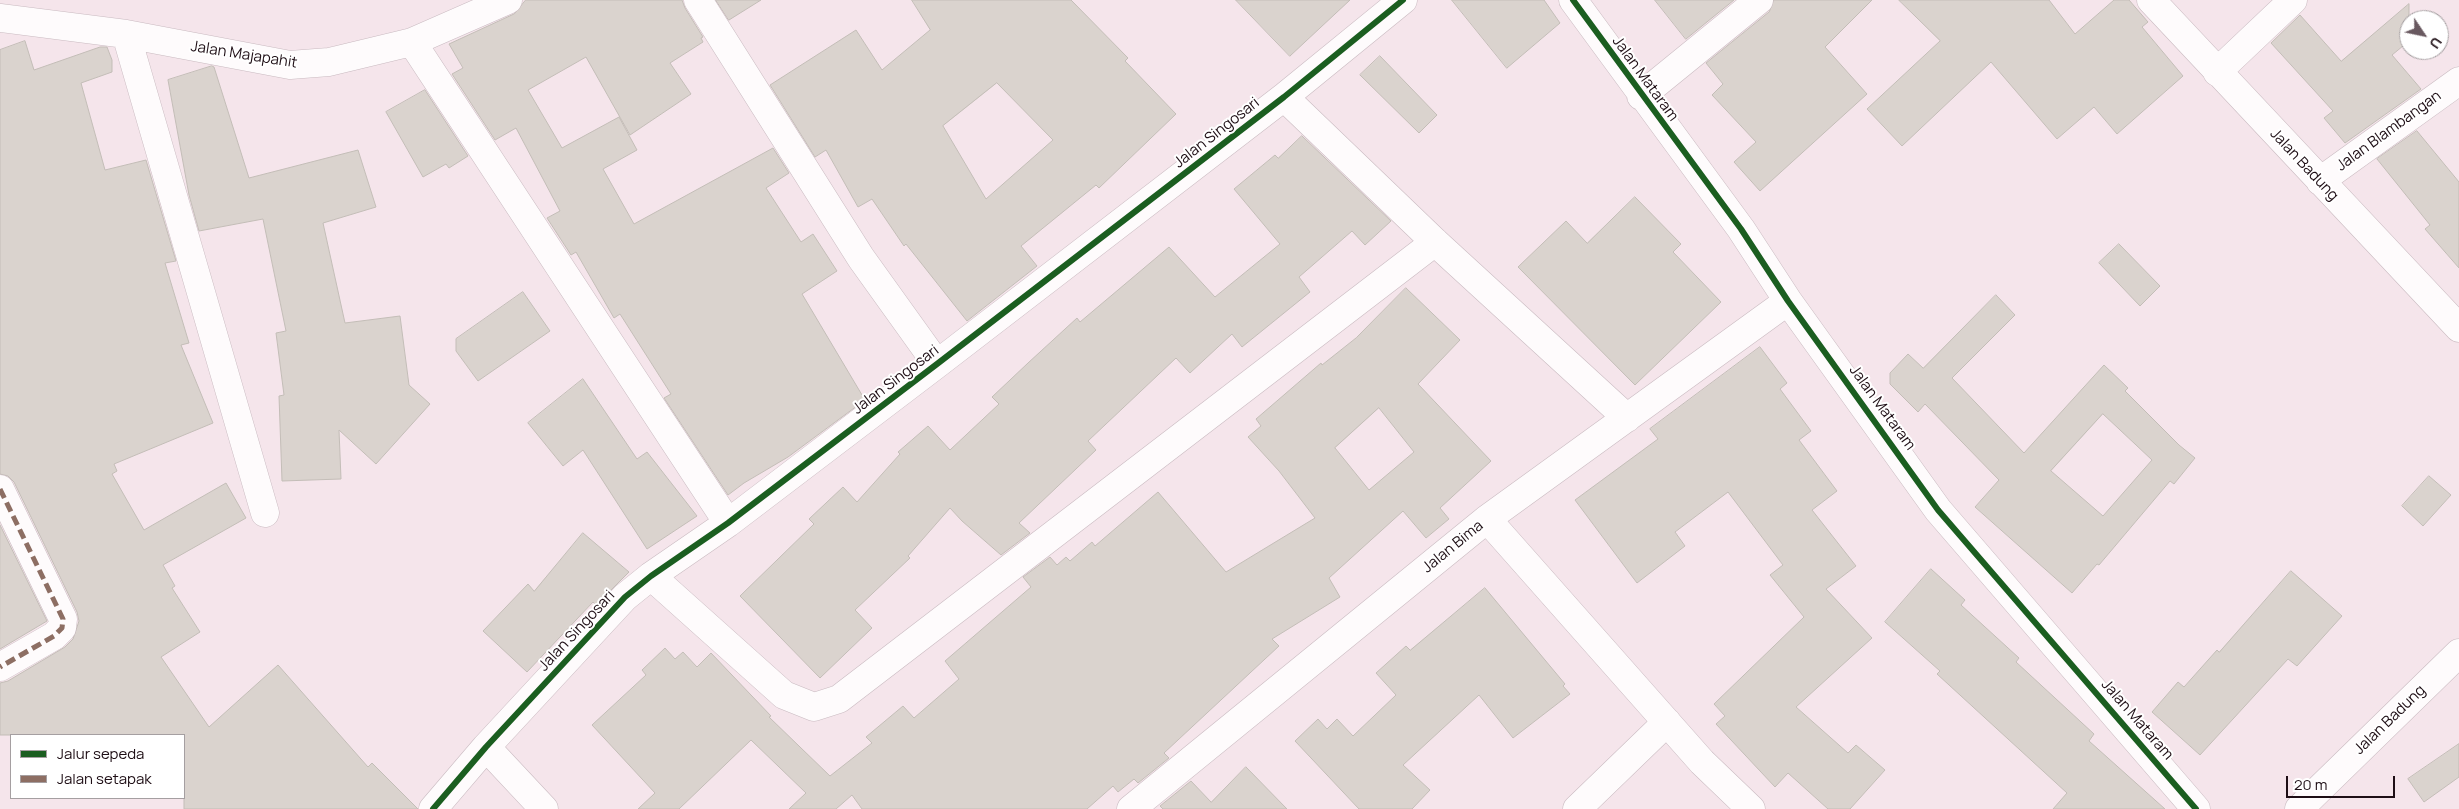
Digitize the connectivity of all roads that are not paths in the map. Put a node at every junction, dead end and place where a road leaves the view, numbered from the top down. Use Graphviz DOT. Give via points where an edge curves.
graph roads {
  1 [pos="698,0"];
  2 [pos="1403,0"];
  3 [pos="1573,0"];
  4 [pos="1759,0"];
  5 [pos="2152,0"];
  6 [pos="2293,0"];
  7 [pos="502,1"];
  8 [pos="0,18"];
  9 [pos="126,34"];
  10 [pos="412,42"];
  11 [pos="2217,72"];
  12 [pos="2459,81"];
  13 [pos="1641,96"];
  14 [pos="1284,97"];
  15 [pos="2320,180"];
  16 [pos="1435,242"];
  17 [pos="1788,301"];
  18 [pos="2453,312"];
  19 [pos="937,364"];
  20 [pos="1627,418"];
  21 [pos="0,489"];
  22 [pos="265,514"];
  23 [pos="1488,519"];
  24 [pos="728,523"];
  25 [pos="651,576"];
  26 [pos="2456,663"];
  27 [pos="0,667"];
  28 [pos="1667,722"];
  29 [pos="486,747"];
  30 [pos="2194,808"];
  31 [pos="433,809"];
  32 [pos="544,809"];
  33 [pos="1131,809"];
  34 [pos="1577,809"];
  35 [pos="1751,809"];
  36 [pos="2299,809"];
  1 -- 19 [label="street" via="861,258"];
  2 -- 14 [label="street, Jalan Singosari"];
  3 -- 13 [label="street, Jalan Mataram"];
  4 -- 13 [label="street"];
  5 -- 11 [label="street, Jalan Badung"];
  6 -- 11 [label="street"];
  7 -- 10 [label="street, Jalan Majapahit"];
  8 -- 9 [label="street, Jalan Majapahit"];
  9 -- 10 [label="street, Jalan Majapahit" via="290,65 329,62"];
  9 -- 22 [label="street"];
  10 -- 24 [label="street"];
  11 -- 15 [label="street, Jalan Badung"];
  12 -- 15 [label="street, Jalan Blambangan"];
  13 -- 17 [label="street, Jalan Mataram" via="1741,229"];
  14 -- 16 [label="street"];
  14 -- 19 [label="street, Jalan Singosari"];
  15 -- 18 [label="street, Jalan Badung"];
  16 -- 20 [label="street"];
  16 -- 25 [label="street" via="839,699 814,707 784,695"];
  17 -- 20 [label="street, Jalan Bima"];
  17 -- 30 [label="street, Jalan Mataram" via="1938,510"];
  19 -- 24 [label="street, Jalan Singosari"];
  20 -- 23 [label="street, Jalan Bima"];
  21 -- 27 [label="street" via="63,619 62,628 54,636"];
  23 -- 28 [label="street"];
  23 -- 33 [label="street, Jalan Bima"];
  24 -- 25 [label="street, Jalan Singosari"];
  25 -- 29 [label="street, Jalan Singosari" via="625,597"];
  26 -- 36 [label="street, Jalan Badung"];
  28 -- 34 [label="street"];
  28 -- 35 [label="street" via="1702,762"];
  29 -- 31 [label="street, Jalan Singosari"];
  29 -- 32 [label="street"];
}
